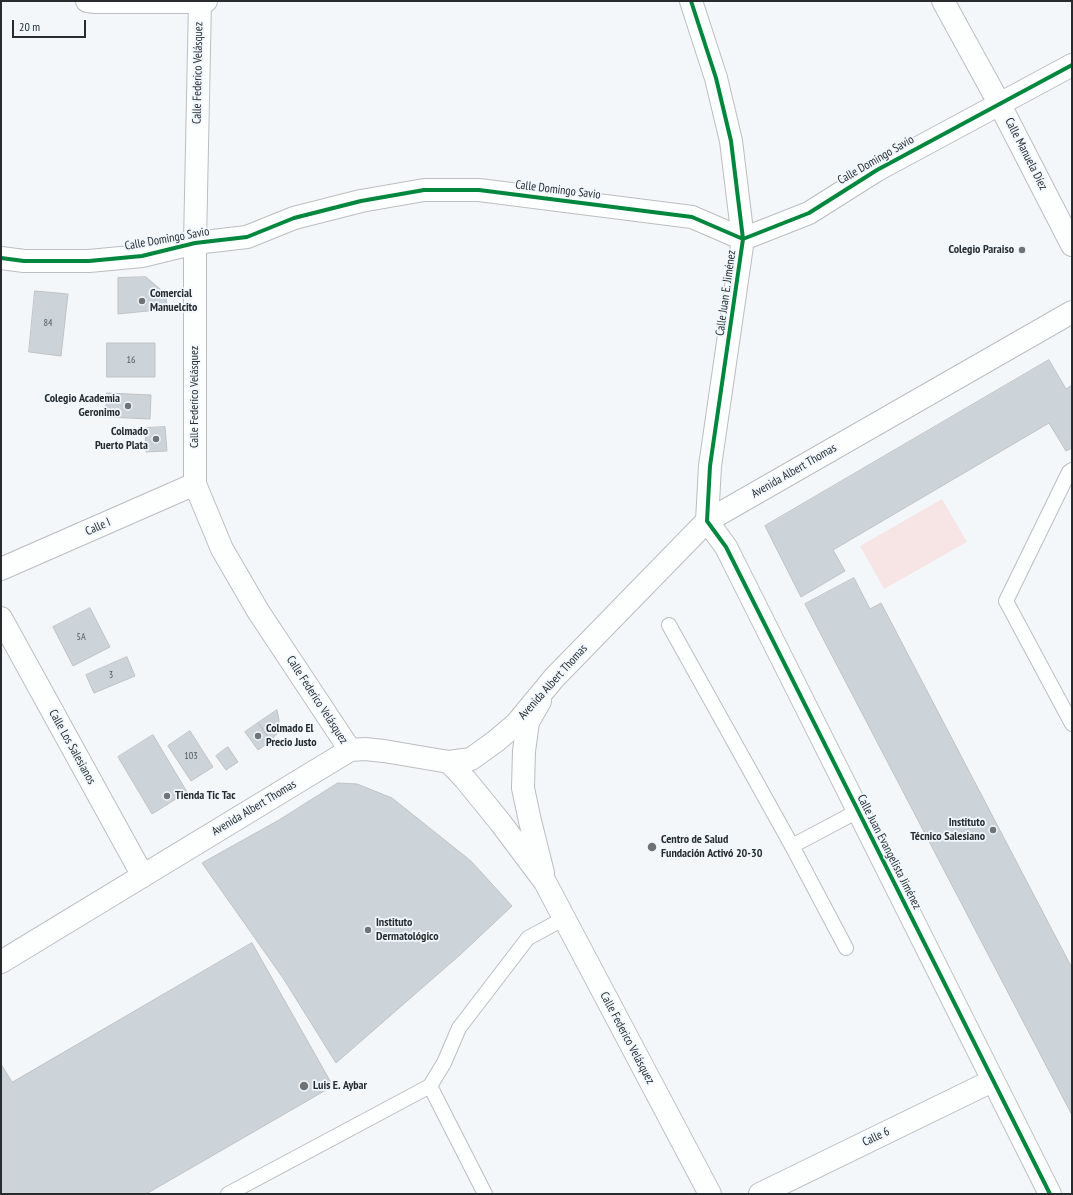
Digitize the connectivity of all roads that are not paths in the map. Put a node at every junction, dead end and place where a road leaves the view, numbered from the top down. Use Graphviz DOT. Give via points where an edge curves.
graph roads {
  1 [pos="88,1"];
  2 [pos="202,1"];
  3 [pos="691,1"];
  4 [pos="943,1"];
  5 [pos="1072,65"];
  6 [pos="999,103"];
  7 [pos="743,239"];
  8 [pos="195,243"];
  9 [pos="1072,245"];
  10 [pos="1,258"];
  11 [pos="1072,312"];
  12 [pos="1072,470"];
  13 [pos="195,484"];
  14 [pos="707,521"];
  15 [pos="1,570"];
  16 [pos="1,618"];
  17 [pos="669,625"];
  18 [pos="554,678"];
  19 [pos="1072,724"];
  20 [pos="350,750"];
  21 [pos="448,762"];
  22 [pos="858,811"];
  23 [pos="792,846"];
  24 [pos="143,876"];
  25 [pos="545,882"];
  26 [pos="564,918"];
  27 [pos="846,948"];
  28 [pos="1,962"];
  29 [pos="992,1080"];
  30 [pos="430,1086"];
  31 [pos="228,1194"];
  32 [pos="484,1194"];
  33 [pos="710,1194"];
  34 [pos="760,1194"];
  35 [pos="1050,1194"];
  1 -- 2 [label="street"];
  2 -- 8 [label="street, Calle Federico Velásquez"];
  3 -- 7 [label="street, Calle Juan E. Jiménez" via="716,78 731,141"];
  4 -- 6 [label="street, Calle Manuela Díez"];
  5 -- 6 [label="street, Calle Domingo Savio"];
  6 -- 7 [label="street, Calle Domingo Savio" via="877,170 809,213"];
  6 -- 9 [label="street, Calle Manuela Díez"];
  7 -- 8 [label="street, Calle Domingo Savio" via="692,217 479,190 424,190 361,201 294,218 247,237"];
  7 -- 14 [label="street, Calle Juan E. Jiménez" via="710,466"];
  8 -- 10 [label="street, Calle Domingo Savio" via="142,256 89,261 24,262"];
  8 -- 13 [label="street, Calle Federico Velásquez"];
  11 -- 14 [label="street, Avenida Albert Thomas"];
  12 -- 19 [label="lane" via="1006,601"];
  13 -- 15 [label="street, Calle I"];
  13 -- 20 [label="street, Calle Federico Velásquez" via="222,549 255,605"];
  14 -- 18 [label="street, Avenida Albert Thomas"];
  14 -- 22 [label="street, Calle Juan Evangelista Jiménez" via="726,547"];
  16 -- 24 [label="street, Calle Los Salesianos"];
  17 -- 23 [label="lane"];
  18 -- 21 [label="street, Avenida Albert Thomas" via="516,724 496,741 471,759"];
  18 -- 25 [label="street, Calle Federico Velásquez" via="528,722 524,751 524,788"];
  20 -- 21 [label="street, Avenida Albert Thomas" via="378,750"];
  20 -- 24 [label="street, Avenida Albert Thomas"];
  21 -- 25 [label="street, Calle Federico Velásquez" via="475,791"];
  22 -- 23 [label="lane"];
  22 -- 29 [label="street, Calle Juan Evangelista Jiménez"];
  23 -- 27 [label="lane"];
  24 -- 28 [label="street, Avenida Albert Thomas"];
  25 -- 26 [label="street, Calle Federico Velásquez"];
  26 -- 30 [label="lane" via="528,938 458,1028 444,1063"];
  26 -- 33 [label="street, Calle Federico Velásquez"];
  29 -- 34 [label="street, Calle 6"];
  29 -- 35 [label="street, Calle Juan Evangelista Jiménez"];
  30 -- 31 [label="lane"];
  30 -- 32 [label="lane"];
}
